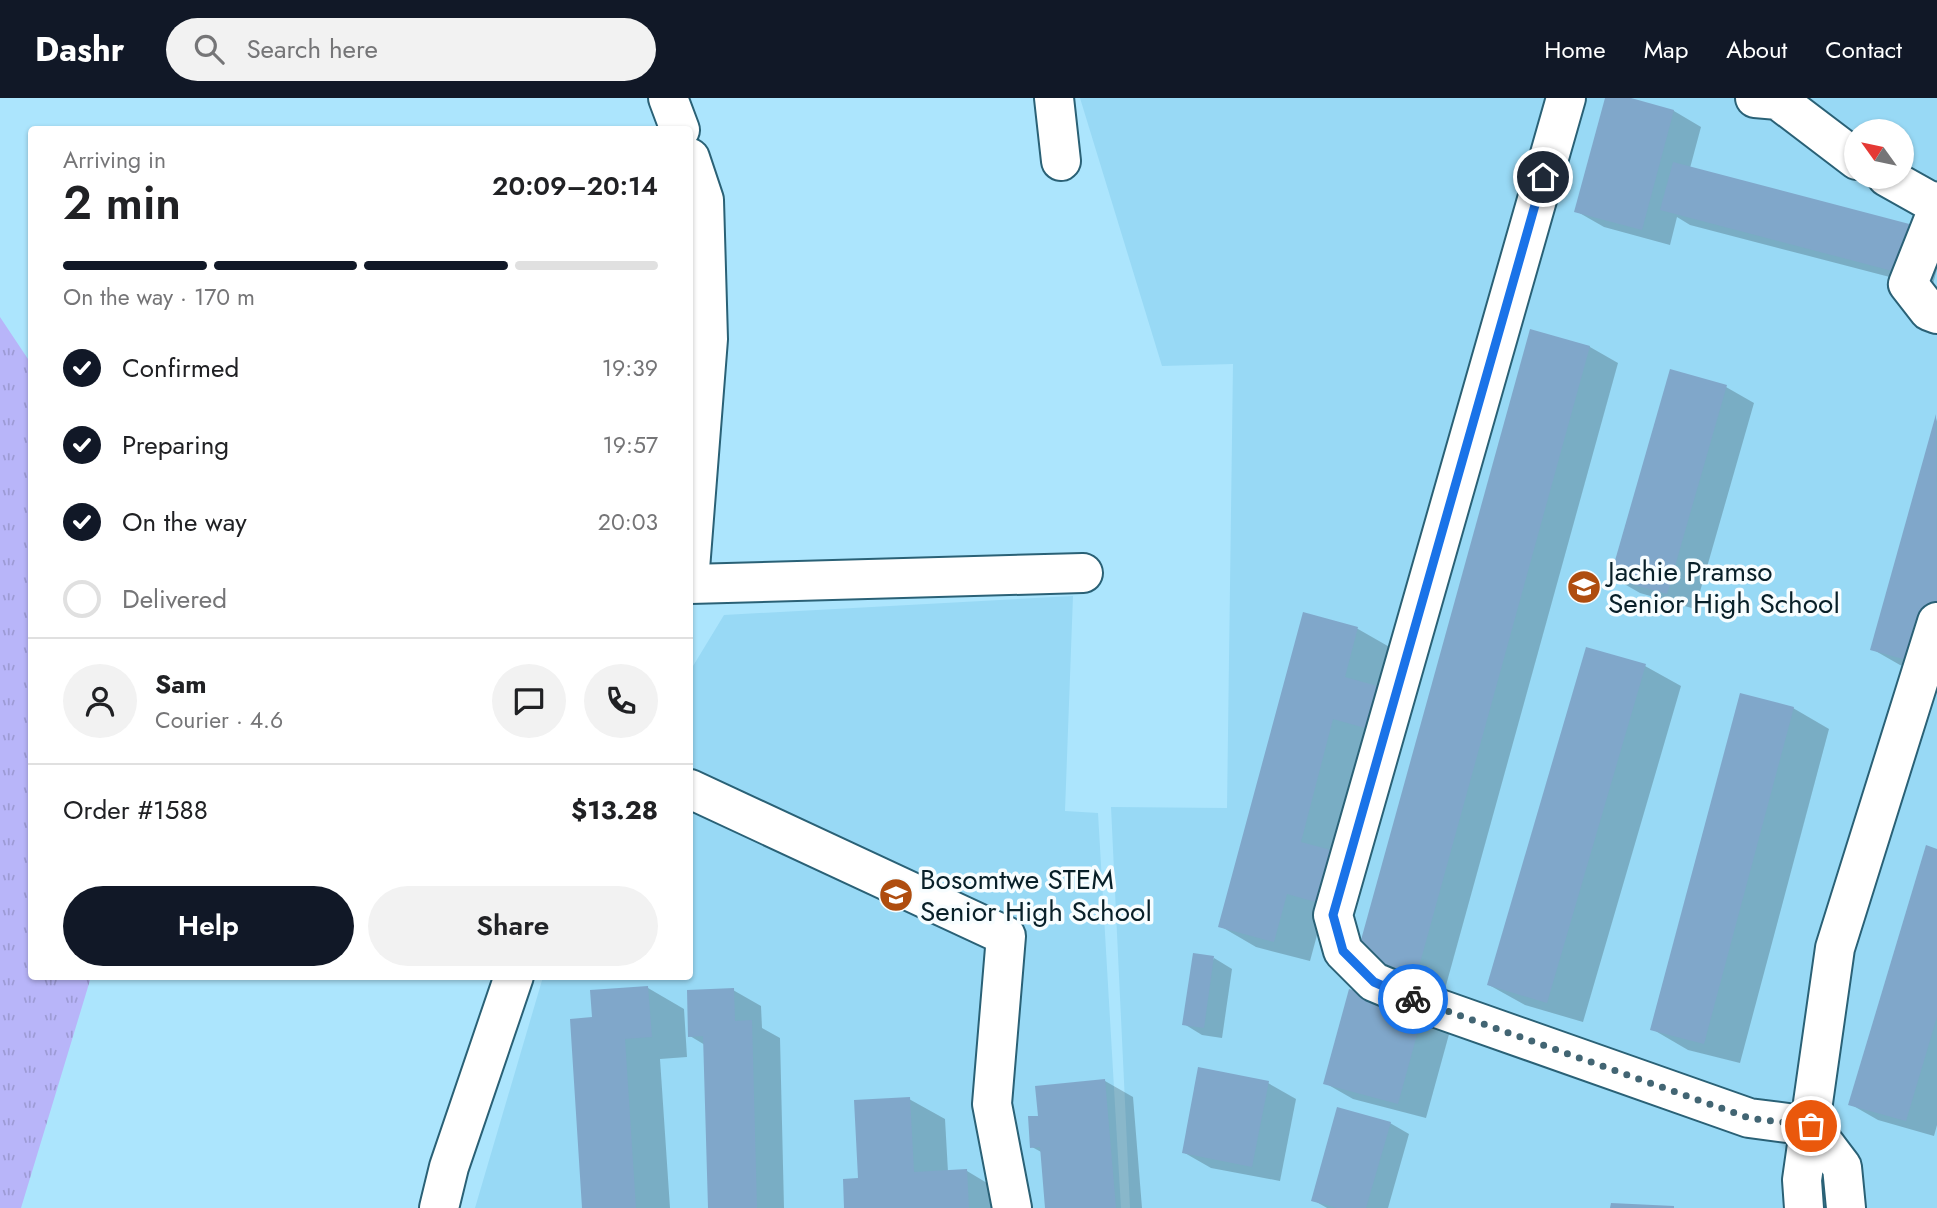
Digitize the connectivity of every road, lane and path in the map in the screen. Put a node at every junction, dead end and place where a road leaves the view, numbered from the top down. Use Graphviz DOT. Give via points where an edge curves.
graph roads {
  1 [pos="668,98"];
  2 [pos="1054,98"];
  3 [pos="1566,98"];
  4 [pos="1755,98"];
  5 [pos="678,126"];
  6 [pos="1844,150"];
  7 [pos="1061,161"];
  8 [pos="693,167"];
  9 [pos="1908,189"];
  10 [pos="1937,202"];
  11 [pos="1937,211"];
  12 [pos="1937,314"];
  13 [pos="693,531"];
  14 [pos="1083,573"];
  15 [pos="693,584"];
  16 [pos="1937,622"];
  17 [pos="693,790"];
  18 [pos="513,980"];
  19 [pos="1811,1126"];
  20 [pos="439,1208"];
  21 [pos="1012,1208"];
  22 [pos="1804,1208"];
  23 [pos="1846,1208"];
  1 -- 5 [label="street"];
  2 -- 7 [label="street"];
  3 -- 19 [label="street" via="1333,915 1343,951 1374,982 1749,1118"];
  4 -- 6 [label="street" via="1778,100"];
  8 -- 13 [label="street" via="704,200 708,339"];
  9 -- 10 [label="street"];
  11 -- 12 [label="street" via="1908,284 1929,311"];
  14 -- 15 [label="street"];
  16 -- 19 [label="street" via="1835,948"];
  17 -- 21 [label="street" via="1006,936 992,1104"];
  18 -- 20 [label="street"];
  19 -- 22 [label="street" via="1802,1180"];
  19 -- 23 [label="street" via="1842,1167"];
}
